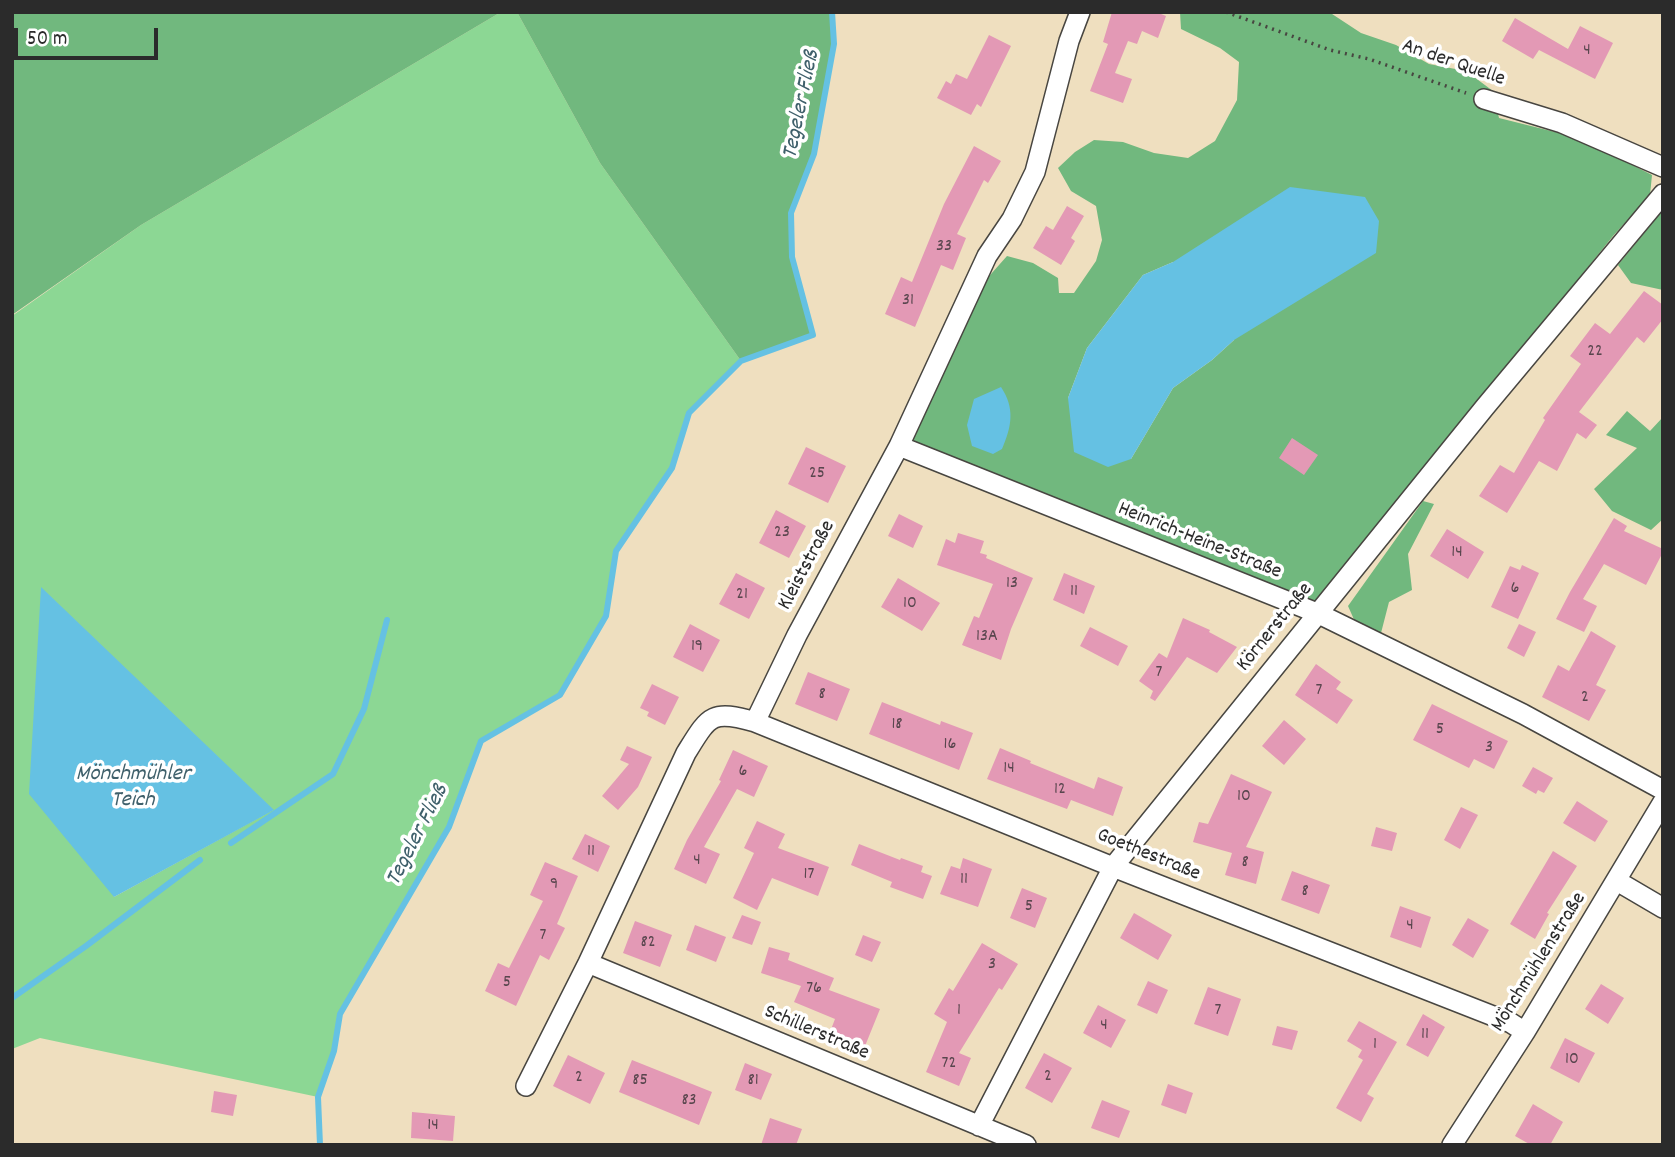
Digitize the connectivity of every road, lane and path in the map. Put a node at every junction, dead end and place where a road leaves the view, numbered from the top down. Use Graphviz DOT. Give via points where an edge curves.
graph roads {
  1 [pos="1080,12"];
  2 [pos="1226,12"];
  3 [pos="1485,99"];
  4 [pos="1663,167"];
  5 [pos="1663,194"];
  6 [pos="899,446"];
  7 [pos="1317,613"];
  8 [pos="755,722"];
  9 [pos="1663,790"];
  10 [pos="1663,802"];
  11 [pos="1113,867"];
  12 [pos="1617,881"];
  13 [pos="1663,908"];
  14 [pos="588,963"];
  15 [pos="1525,1032"];
  16 [pos="526,1086"];
  17 [pos="979,1126"];
  18 [pos="1026,1145"];
  19 [pos="1452,1145"];
  1 -- 6 [label="street, Kleiststraße" via="1035,172 1012,219 986,256"];
  2 -- 3 [label="path, An der Quelle"];
  3 -- 4 [label="street, An der Quelle" via="1562,123"];
  5 -- 7 [label="street, Körnerstraße"];
  6 -- 7 [label="street, Heinrich-Heine-Straße"];
  6 -- 8 [label="street, Kleiststraße"];
  7 -- 9 [label="street, Heinrich-Heine-Straße" via="1523,714"];
  7 -- 11 [label="street, Körnerstraße"];
  8 -- 11 [label="street, Goethestraße"];
  8 -- 14 [label="street" via="728,714 705,722 686,753"];
  10 -- 12 [label="street, Mönchmühlenstraße"];
  11 -- 15 [label="street, Goethestraße"];
  11 -- 17 [label="street, Körnerstraße"];
  12 -- 13 [label="street"];
  12 -- 15 [label="street, Mönchmühlenstraße"];
  14 -- 16 [label="street"];
  14 -- 17 [label="street, Schillerstraße"];
  15 -- 19 [label="street, Mönchmühlenstraße"];
  17 -- 18 [label="street, Schillerstraße"];
}
